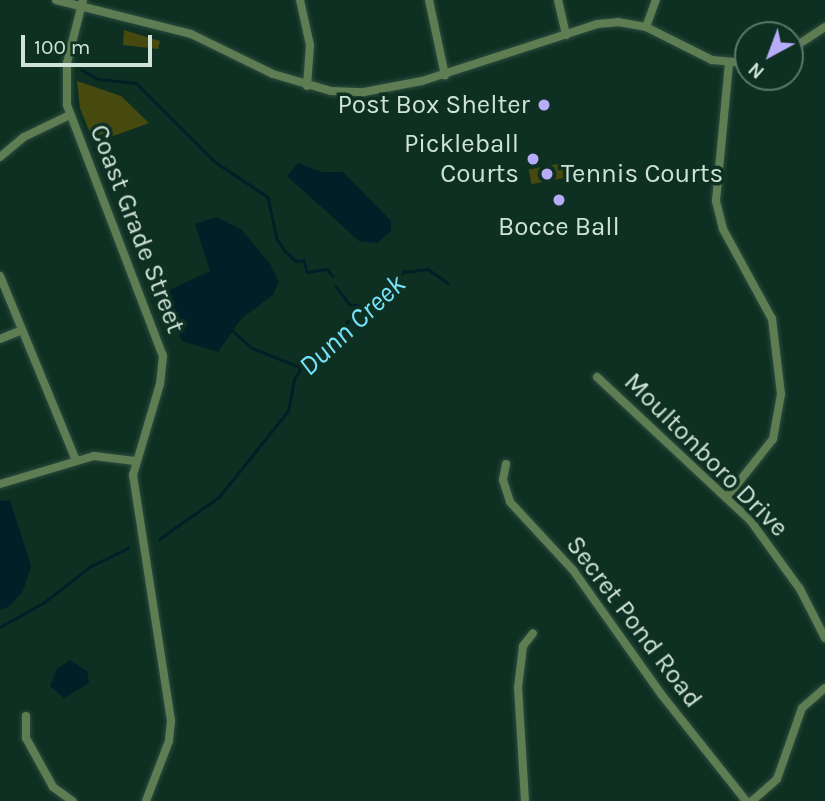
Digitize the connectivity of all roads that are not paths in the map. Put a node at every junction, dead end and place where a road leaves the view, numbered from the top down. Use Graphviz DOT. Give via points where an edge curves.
graph roads {
  1 [pos="56,0"];
  2 [pos="300,0"];
  3 [pos="429,0"];
  4 [pos="558,0"];
  5 [pos="656,0"];
  6 [pos="82,4"];
  7 [pos="646,27"];
  8 [pos="825,27"];
  9 [pos="566,35"];
  10 [pos="804,41"];
  11 [pos="729,64"];
  12 [pos="734,64"];
  13 [pos="445,75"];
  14 [pos="307,86"];
  15 [pos="70,115"];
  16 [pos="0,157"];
  17 [pos="0,276"];
  18 [pos="22,330"];
  19 [pos="0,339"];
  20 [pos="597,377"];
  21 [pos="76,460"];
  22 [pos="135,461"];
  23 [pos="506,464"];
  24 [pos="0,484"];
  25 [pos="727,497"];
  26 [pos="533,633"];
  27 [pos="825,638"];
  28 [pos="825,688"];
  29 [pos="26,716"];
  30 [pos="72,801"];
  31 [pos="146,801"];
  32 [pos="525,801"];
  33 [pos="746,801"];
  34 [pos="752,801"];
  1 -- 6 [label="street"];
  2 -- 14 [label="street" via="310,46"];
  3 -- 13 [label="street"];
  4 -- 9 [label="street"];
  5 -- 7 [label="street"];
  6 -- 14 [label="street" via="204,39"];
  6 -- 15 [label="street, Coast Grade Street" via="65,80"];
  7 -- 9 [label="street" via="597,24"];
  7 -- 11 [label="street" via="702,57"];
  8 -- 10 [label="street"];
  9 -- 13 [label="street"];
  11 -- 12 [label="street"];
  11 -- 25 [label="street" via="717,209 723,229 772,319 780,354 781,394 773,439"];
  13 -- 14 [label="street" via="364,92"];
  15 -- 16 [label="street" via="24,137"];
  15 -- 22 [label="street, Coast Grade Street" via="162,348 160,384"];
  17 -- 18 [label="street"];
  18 -- 19 [label="street"];
  18 -- 21 [label="street"];
  20 -- 25 [label="street, Moultonboro Drive"];
  21 -- 22 [label="street" via="102,455"];
  21 -- 24 [label="street"];
  22 -- 31 [label="street, Coast Grade Street" via="133,495 171,721 169,741"];
  23 -- 33 [label="street, Secret Pond Road" via="503,480 510,502 573,570 661,694"];
  25 -- 27 [label="street, Moultonboro Drive" via="771,545"];
  26 -- 32 [label="street" via="523,646 518,688"];
  28 -- 34 [label="street" via="802,708 793,724 777,779"];
  29 -- 30 [label="street" via="26,738 52,787"];
}
